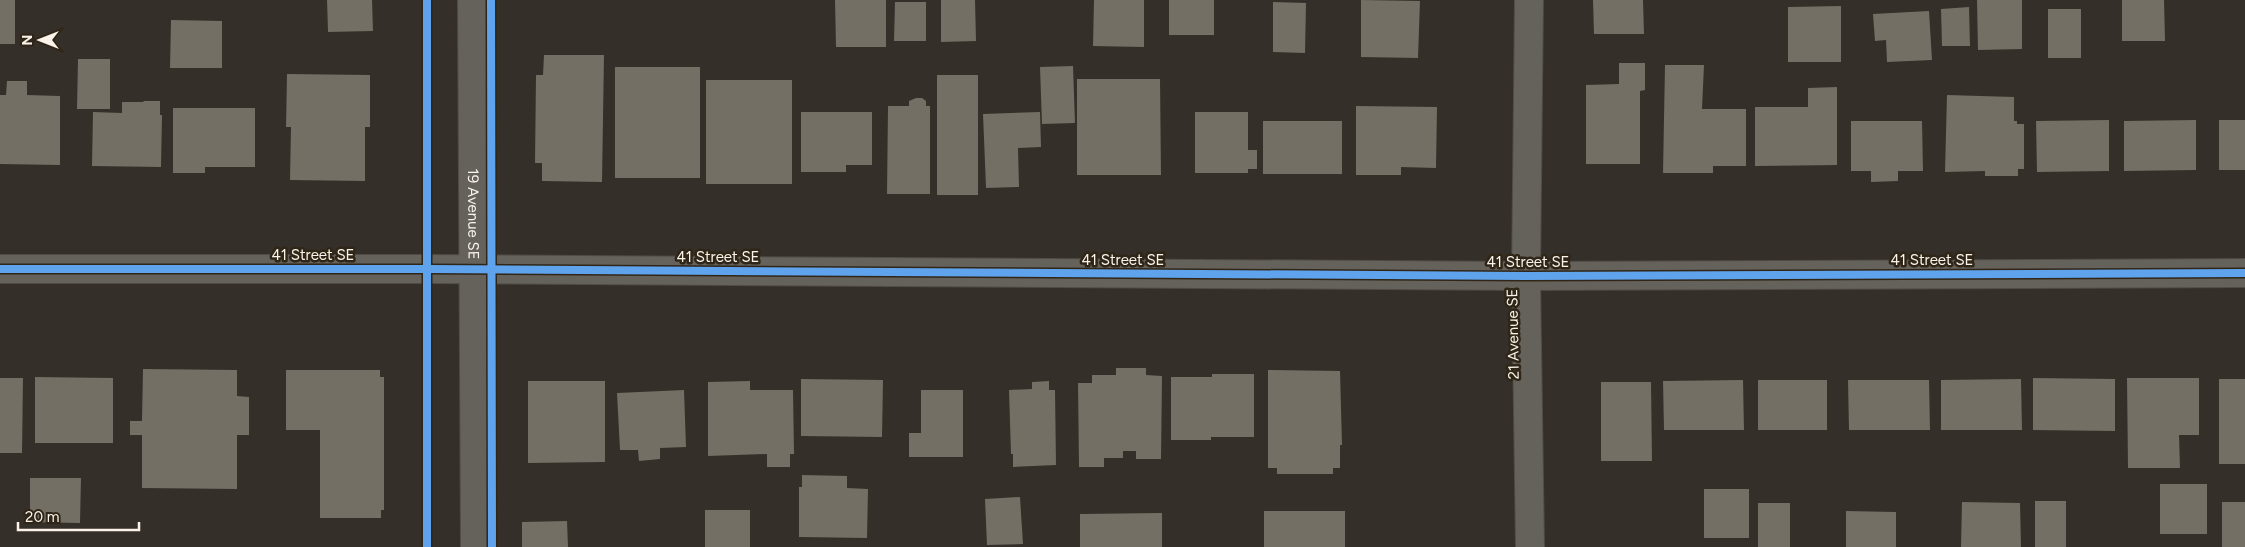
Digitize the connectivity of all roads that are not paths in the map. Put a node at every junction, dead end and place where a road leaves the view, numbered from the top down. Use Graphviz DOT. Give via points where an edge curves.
graph roads {
  1 [pos="472,0"];
  2 [pos="1529,0"];
  3 [pos="0,269"];
  4 [pos="474,270"];
  5 [pos="2245,273"];
  6 [pos="1526,276"];
  7 [pos="475,547"];
  8 [pos="1530,547"];
  1 -- 4 [label="street, 19 Avenue SE"];
  2 -- 6 [label="street, 21 Avenue SE"];
  3 -- 4 [label="street, 41 Street SE"];
  4 -- 6 [label="street, 41 Street SE"];
  4 -- 7 [label="street, 19 Avenue SE"];
  5 -- 6 [label="street, 41 Street SE"];
  6 -- 8 [label="street, 21 Avenue SE"];
}
